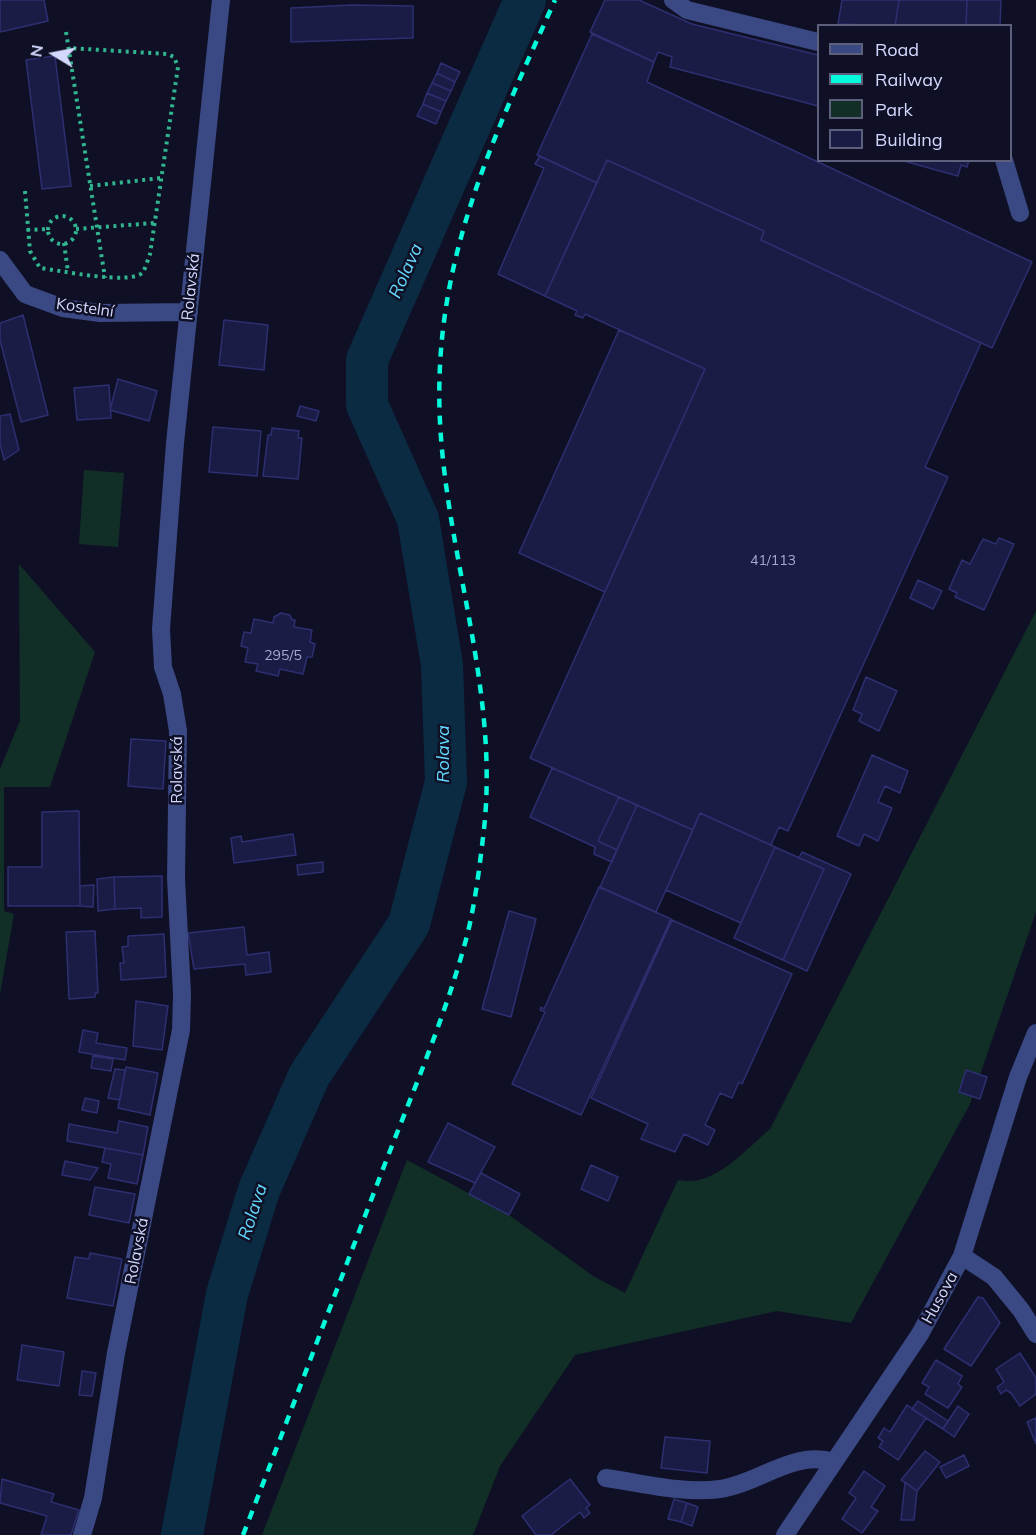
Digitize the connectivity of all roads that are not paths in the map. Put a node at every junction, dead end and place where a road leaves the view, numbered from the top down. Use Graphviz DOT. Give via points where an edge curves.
graph roads {
  1 [pos="221,0"];
  2 [pos="673,0"];
  3 [pos="817,42"];
  4 [pos="1005,162"];
  5 [pos="1020,213"];
  6 [pos="0,260"];
  7 [pos="189,312"];
  8 [pos="1036,1033"];
  9 [pos="962,1256"];
  10 [pos="1036,1334"];
  11 [pos="834,1462"];
  12 [pos="606,1478"];
  13 [pos="82,1535"];
  14 [pos="784,1535"];
  1 -- 7 [label="street, Rolavská"];
  2 -- 3 [label="street" via="687,10"];
  4 -- 5 [label="street"];
  6 -- 7 [label="street, Kostelní" via="26,294 63,308 100,313"];
  7 -- 13 [label="street, Rolavská" via="161,628 163,667 178,731 176,878 181,1030 116,1353 93,1498"];
  8 -- 9 [label="street, Husova" via="1018,1077"];
  9 -- 10 [label="street" via="994,1277"];
  9 -- 11 [label="street, Husova" via="920,1334"];
  11 -- 12 [label="street" via="819,1457 803,1460 722,1489 699,1490"];
  11 -- 14 [label="street, Husova"];
}
